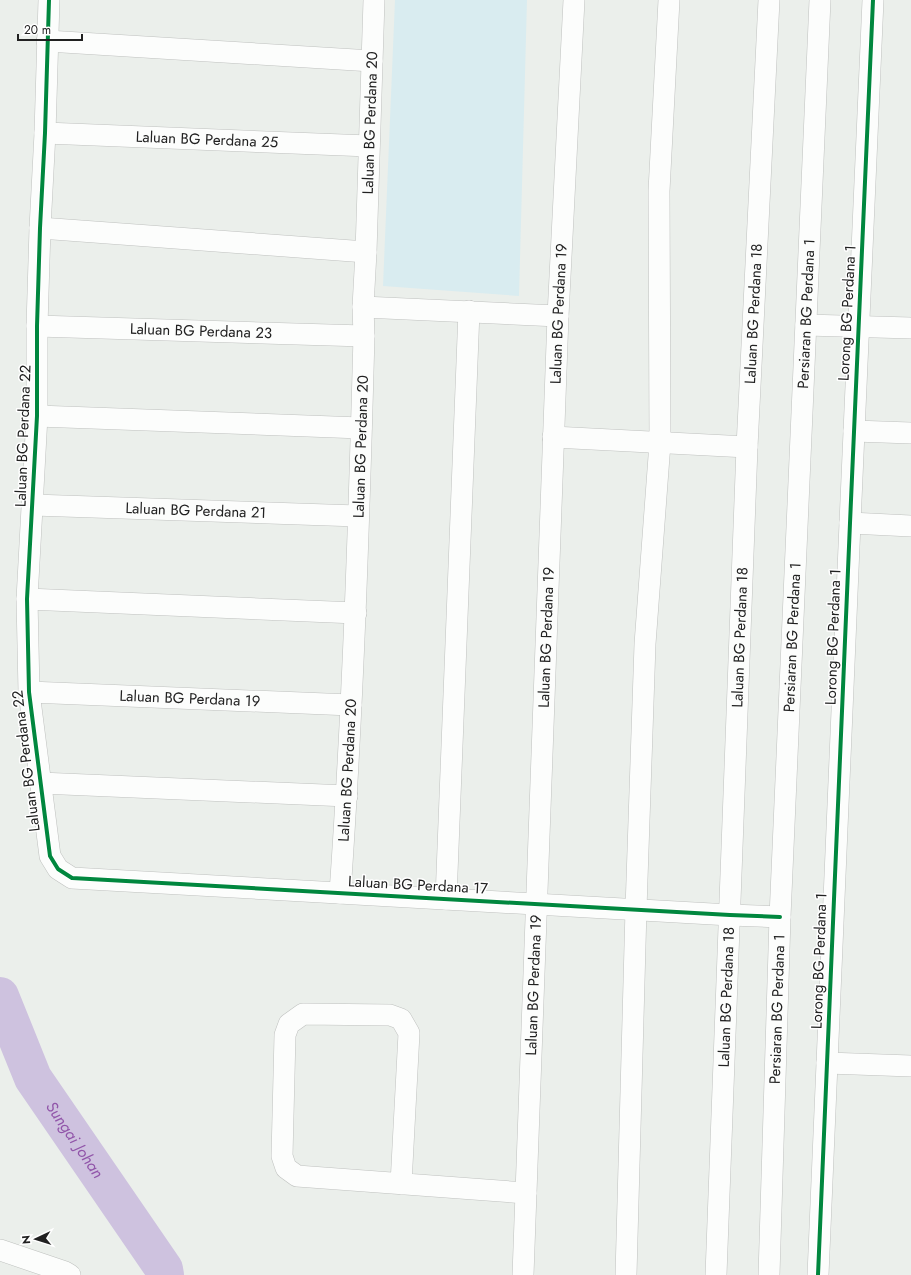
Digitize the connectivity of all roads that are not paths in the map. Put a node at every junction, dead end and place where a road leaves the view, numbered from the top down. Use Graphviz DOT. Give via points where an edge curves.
graph roads {
  1 [pos="49,0"];
  2 [pos="374,0"];
  3 [pos="574,0"];
  4 [pos="669,0"];
  5 [pos="769,0"];
  6 [pos="820,0"];
  7 [pos="873,0"];
  8 [pos="47,41"];
  9 [pos="372,61"];
  10 [pos="45,133"];
  11 [pos="369,146"];
  12 [pos="40,228"];
  13 [pos="366,252"];
  14 [pos="363,307"];
  15 [pos="469,311"];
  16 [pos="558,316"];
  17 [pos="806,325"];
  18 [pos="38,326"];
  19 [pos="858,326"];
  20 [pos="911,328"];
  21 [pos="364,336"];
  22 [pos="37,416"];
  23 [pos="361,428"];
  24 [pos="854,431"];
  25 [pos="911,432"];
  26 [pos="553,437"];
  27 [pos="660,443"];
  28 [pos="747,447"];
  29 [pos="33,505"];
  30 [pos="358,516"];
  31 [pos="850,523"];
  32 [pos="911,526"];
  33 [pos="28,599"];
  34 [pos="356,613"];
  35 [pos="29,692"];
  36 [pos="351,705"];
  37 [pos="40,783"];
  38 [pos="347,796"];
  39 [pos="58,869"];
  40 [pos="340,893"];
  41 [pos="446,899"];
  42 [pos="537,904"];
  43 [pos="636,909"];
  44 [pos="730,915"];
  45 [pos="780,917"];
  46 [pos="827,1063"];
  47 [pos="911,1066"];
  48 [pos="401,1184"];
  49 [pos="526,1193"];
  50 [pos="0,1250"];
  51 [pos="70,1275"];
  52 [pos="523,1275"];
  53 [pos="626,1275"];
  54 [pos="716,1275"];
  55 [pos="768,1275"];
  56 [pos="818,1275"];
  1 -- 8 [label="street, Laluan BG Perdana 22"];
  2 -- 9 [label="street, Laluan BG Perdana 20"];
  3 -- 16 [label="street, Laluan BG Perdana 19"];
  4 -- 27 [label="street" via="659,190"];
  5 -- 28 [label="street, Laluan BG Perdana 18"];
  6 -- 17 [label="street, Persiaran BG Perdana 1"];
  7 -- 19 [label="street, Lorong BG Perdana 1"];
  8 -- 9 [label="street"];
  8 -- 10 [label="street, Laluan BG Perdana 22"];
  9 -- 11 [label="street, Laluan BG Perdana 20"];
  10 -- 11 [label="street, Laluan BG Perdana 25"];
  10 -- 12 [label="street, Laluan BG Perdana 22"];
  11 -- 13 [label="street, Laluan BG Perdana 20"];
  12 -- 13 [label="street"];
  12 -- 18 [label="street, Laluan BG Perdana 22"];
  13 -- 14 [label="street, Laluan BG Perdana 20"];
  14 -- 15 [label="street"];
  14 -- 21 [label="street, Laluan BG Perdana 20"];
  15 -- 16 [label="street"];
  15 -- 41 [label="street"];
  16 -- 26 [label="street, Laluan BG Perdana 19"];
  17 -- 19 [label="street"];
  17 -- 45 [label="street, Persiaran BG Perdana 1"];
  18 -- 21 [label="street, Laluan BG Perdana 23"];
  18 -- 22 [label="street, Laluan BG Perdana 22"];
  19 -- 20 [label="street"];
  19 -- 24 [label="street, Lorong BG Perdana 1"];
  21 -- 23 [label="street, Laluan BG Perdana 20"];
  22 -- 23 [label="street"];
  22 -- 29 [label="street, Laluan BG Perdana 22"];
  23 -- 30 [label="street, Laluan BG Perdana 20"];
  24 -- 25 [label="street"];
  24 -- 31 [label="street, Lorong BG Perdana 1"];
  26 -- 27 [label="street"];
  26 -- 42 [label="street, Laluan BG Perdana 19"];
  27 -- 28 [label="street"];
  27 -- 43 [label="street" via="645,644"];
  28 -- 44 [label="street, Laluan BG Perdana 18"];
  29 -- 30 [label="street, Laluan BG Perdana 21"];
  29 -- 33 [label="street, Laluan BG Perdana 22"];
  30 -- 34 [label="street, Laluan BG Perdana 20"];
  31 -- 32 [label="street"];
  31 -- 46 [label="street, Lorong BG Perdana 1"];
  33 -- 34 [label="street"];
  33 -- 35 [label="street, Laluan BG Perdana 22"];
  34 -- 36 [label="street, Laluan BG Perdana 20"];
  35 -- 36 [label="street, Laluan BG Perdana 19"];
  35 -- 37 [label="street, Laluan BG Perdana 22"];
  36 -- 38 [label="street, Laluan BG Perdana 20"];
  37 -- 38 [label="street"];
  37 -- 39 [label="street, Laluan BG Perdana 22" via="50,856"];
  38 -- 40 [label="street, Laluan BG Perdana 20"];
  39 -- 40 [label="street, Laluan BG Perdana 17" via="72,878"];
  40 -- 41 [label="street, Laluan BG Perdana 17"];
  41 -- 42 [label="street, Laluan BG Perdana 17"];
  42 -- 43 [label="street, Laluan BG Perdana 17"];
  42 -- 49 [label="street, Laluan BG Perdana 19"];
  43 -- 44 [label="street, Laluan BG Perdana 17"];
  43 -- 53 [label="street"];
  44 -- 45 [label="street, Laluan BG Perdana 17"];
  44 -- 54 [label="street, Laluan BG Perdana 18"];
  45 -- 55 [label="street, Persiaran BG Perdana 1"];
  46 -- 47 [label="street"];
  46 -- 56 [label="street, Lorong BG Perdana 1"];
  48 -- 48 [label="street" via="297,1176 286,1168 282,1156 284,1035 289,1024 302,1014 390,1015 402,1019 409,1033"];
  48 -- 49 [label="street"];
  49 -- 52 [label="street, Laluan BG Perdana 19"];
  50 -- 51 [label="street"];
}
